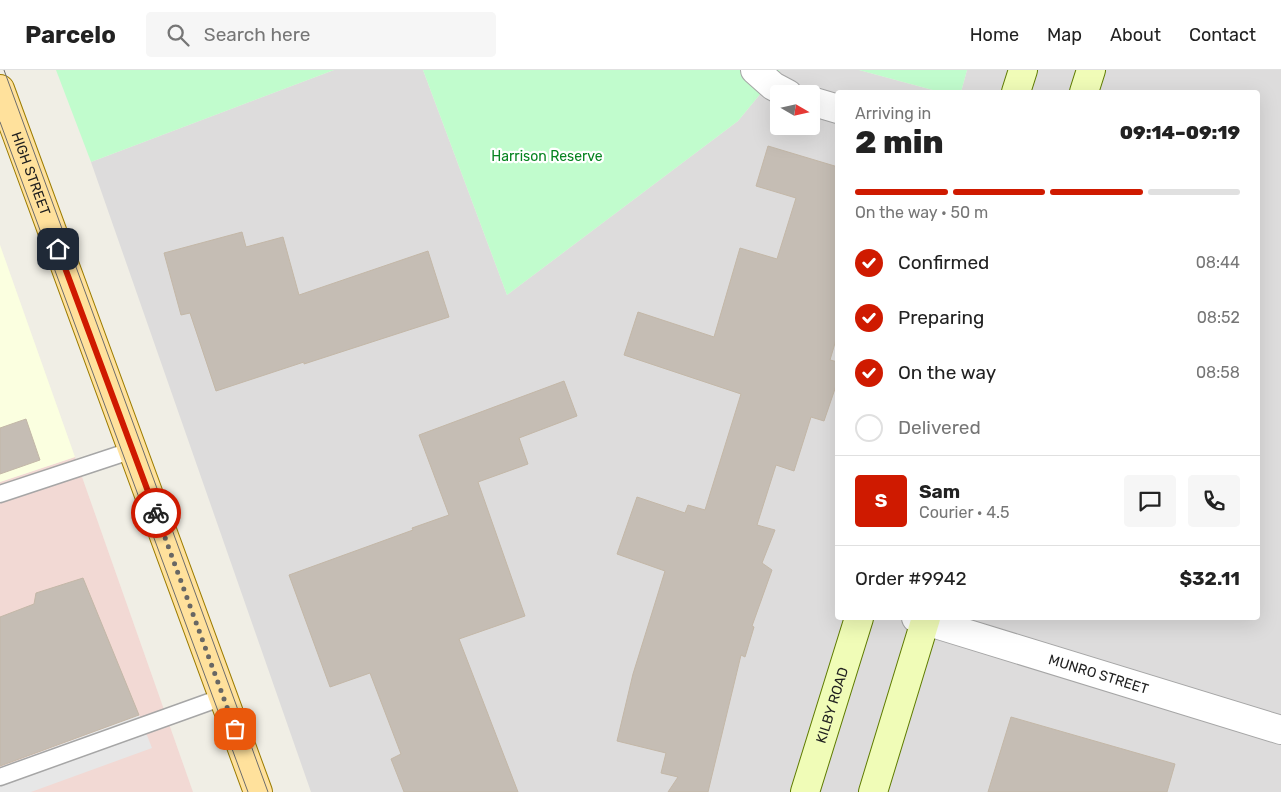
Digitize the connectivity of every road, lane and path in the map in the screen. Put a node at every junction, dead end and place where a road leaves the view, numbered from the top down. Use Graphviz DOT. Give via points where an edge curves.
graph roads {
  1 [pos="755,70"];
  2 [pos="1023,70"];
  3 [pos="1091,70"];
  4 [pos="772,85"];
  5 [pos="0,89"];
  6 [pos="1017,90"];
  7 [pos="1085,90"];
  8 [pos="820,104"];
  9 [pos="835,108"];
  10 [pos="133,450"];
  11 [pos="0,494"];
  12 [pos="857,620"];
  13 [pos="921,620"];
  14 [pos="928,620"];
  15 [pos="223,697"];
  16 [pos="1281,730"];
  17 [pos="0,777"];
  18 [pos="258,792"];
  19 [pos="805,792"];
  20 [pos="873,792"];
  1 -- 4 [label="street"];
  2 -- 6 [label="street"];
  3 -- 7 [label="street"];
  5 -- 10 [label="main road, HIGH STREET"];
  8 -- 9 [label="street"];
  10 -- 11 [label="lane"];
  10 -- 15 [label="main road, HIGH STREET"];
  12 -- 19 [label="street, KILBY ROAD"];
  13 -- 20 [label="street"];
  14 -- 16 [label="street, MUNRO STREET"];
  15 -- 17 [label="lane"];
  15 -- 18 [label="main road, HIGH STREET"];
}
